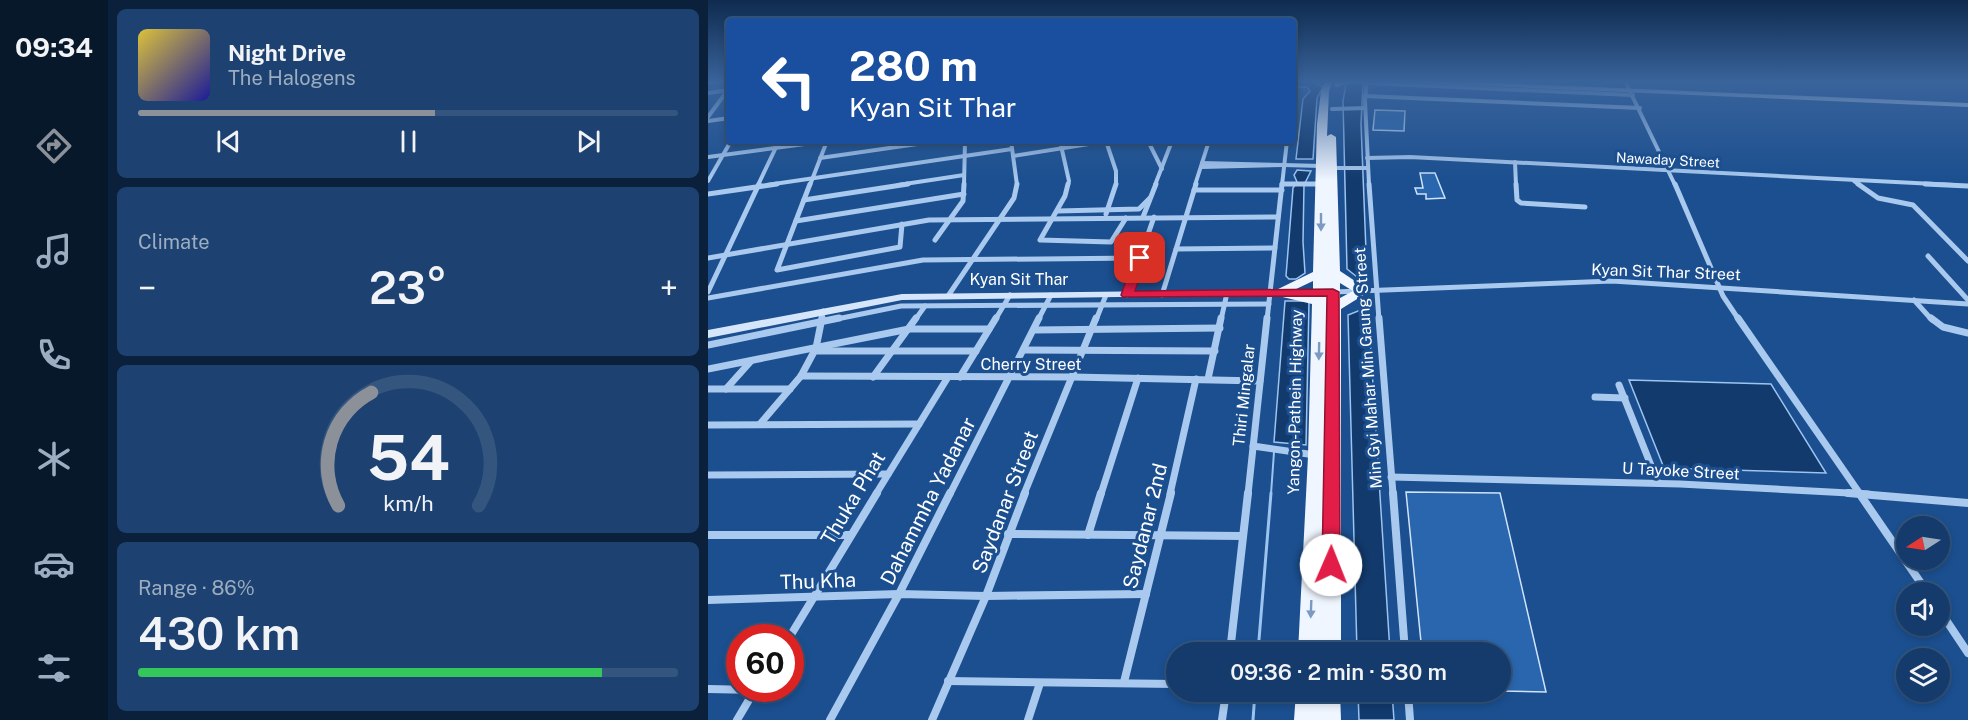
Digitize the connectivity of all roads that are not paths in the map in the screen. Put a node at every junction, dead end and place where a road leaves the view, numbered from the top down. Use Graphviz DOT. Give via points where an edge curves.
graph roads {
  1 [pos="1326,115"];
  2 [pos="1336,115"];
  3 [pos="1364,115"];
  4 [pos="1643,115"];
  5 [pos="726,119"];
  6 [pos="708,120"];
  7 [pos="729,144"];
  8 [pos="778,144"];
  9 [pos="805,144"];
  10 [pos="826,144"];
  11 [pos="917,144"];
  12 [pos="965,144"];
  13 [pos="1011,144"];
  14 [pos="1061,144"];
  15 [pos="1087,144"];
  16 [pos="1107,144"];
  17 [pos="1150,144"];
  18 [pos="1171,144"];
  19 [pos="1207,144"];
  20 [pos="1287,144"];
  21 [pos="776,148"];
  22 [pos="1062,148"];
  23 [pos="1012,149"];
  24 [pos="723,155"];
  25 [pos="964,156"];
  26 [pos="1013,156"];
  27 [pos="708,158"];
  28 [pos="820,158"];
  29 [pos="1367,158"];
  30 [pos="1515,162"];
  31 [pos="1202,165"];
  32 [pos="1284,165"];
  33 [pos="1332,167"];
  34 [pos="1366,168"];
  35 [pos="1162,169"];
  36 [pos="1669,171"];
  37 [pos="710,174"];
  38 [pos="964,175"];
  39 [pos="812,179"];
  40 [pos="1853,180"];
  41 [pos="708,181"];
  42 [pos="1321,184"];
  43 [pos="1968,186"];
  44 [pos="757,187"];
  45 [pos="1282,187"];
  46 [pos="1194,190"];
  47 [pos="708,194"];
  48 [pos="964,194"];
  49 [pos="1150,198"];
  50 [pos="804,200"];
  51 [pos="1585,207"];
  52 [pos="1058,211"];
  53 [pos="1107,211"];
  54 [pos="1143,217"];
  55 [pos="1154,217"];
  56 [pos="1186,217"];
  57 [pos="1054,218"];
  58 [pos="1105,218"];
  59 [pos="1126,218"];
  60 [pos="1278,218"];
  61 [pos="1000,219"];
  62 [pos="949,220"];
  63 [pos="796,221"];
  64 [pos="902,224"];
  65 [pos="935,240"];
  66 [pos="787,244"];
  67 [pos="1275,248"];
  68 [pos="1176,249"];
  69 [pos="725,255"];
  70 [pos="1928,256"];
  71 [pos="708,258"];
  72 [pos="1140,258"];
  73 [pos="973,260"];
  74 [pos="1968,261"];
  75 [pos="1327,273"];
  76 [pos="1719,287"];
  77 [pos="1363,291"];
  78 [pos="1377,291"];
  79 [pos="708,292"];
  80 [pos="1275,292"];
  81 [pos="1127,295"];
  82 [pos="1162,295"];
  83 [pos="948,296"];
  84 [pos="708,298"];
  85 [pos="1226,299"];
  86 [pos="1326,299"];
  87 [pos="1007,300"];
  88 [pos="1048,300"];
  89 [pos="1104,300"];
  90 [pos="1913,300"];
  91 [pos="1968,302"];
  92 [pos="1269,304"];
  93 [pos="926,306"];
  94 [pos="822,317"];
  95 [pos="1220,328"];
  96 [pos="909,329"];
  97 [pos="989,329"];
  98 [pos="1034,330"];
  99 [pos="1092,330"];
  100 [pos="1968,333"];
  101 [pos="708,334"];
  102 [pos="708,345"];
  103 [pos="815,349"];
  104 [pos="1024,350"];
  105 [pos="1083,350"];
  106 [pos="892,351"];
  107 [pos="976,351"];
  108 [pos="1215,351"];
  109 [pos="751,361"];
  110 [pos="708,369"];
  111 [pos="801,376"];
  112 [pos="873,377"];
  113 [pos="948,377"];
  114 [pos="960,377"];
  115 [pos="1072,377"];
  116 [pos="1010,378"];
  117 [pos="1138,378"];
  118 [pos="1196,379"];
  119 [pos="1208,379"];
  120 [pos="1260,381"];
  121 [pos="1619,386"];
  122 [pos="726,388"];
  123 [pos="708,389"];
  124 [pos="790,389"];
  125 [pos="1596,397"];
  126 [pos="1624,398"];
  127 [pos="760,424"];
  128 [pos="919,424"];
  129 [pos="709,425"];
  130 [pos="1253,446"];
  131 [pos="1317,456"];
  132 [pos="888,474"];
  133 [pos="708,476"];
  134 [pos="1391,477"];
  135 [pos="1658,483"];
  136 [pos="1858,492"];
  137 [pos="1968,503"];
  138 [pos="1008,534"];
  139 [pos="708,535"];
  140 [pos="850,536"];
  141 [pos="1088,536"];
  142 [pos="1161,536"];
  143 [pos="1243,536"];
  144 [pos="1920,582"];
  145 [pos="899,594"];
  146 [pos="1146,594"];
  147 [pos="986,596"];
  148 [pos="813,598"];
  149 [pos="708,600"];
  150 [pos="797,624"];
  151 [pos="1950,626"];
  152 [pos="1231,642"];
  153 [pos="1309,642"];
  154 [pos="1330,642"];
  155 [pos="1404,642"];
  156 [pos="1968,653"];
  157 [pos="948,681"];
  158 [pos="1124,681"];
  159 [pos="1166,683"];
  160 [pos="1040,684"];
  161 [pos="708,689"];
  162 [pos="726,689"];
  163 [pos="748,702"];
  164 [pos="1225,702"];
  165 [pos="1307,702"];
  166 [pos="1329,702"];
  167 [pos="1409,702"];
  168 [pos="737,720"];
  169 [pos="830,720"];
  170 [pos="932,720"];
  171 [pos="1028,720"];
  172 [pos="1222,720"];
  173 [pos="1306,720"];
  174 [pos="1329,720"];
  175 [pos="1410,720"];
  1 -- 33 [label="main road, Yangon-Pathein Highway"];
  2 -- 33 [label="main road, Yangon-Pathein Highway"];
  3 -- 29 [label="street, Min Gyi Mahar Min Gaung Street"];
  4 -- 36 [label="street"];
  5 -- 6 [label="street"];
  7 -- 24 [label="street"];
  8 -- 21 [label="street"];
  9 -- 21 [label="street"];
  10 -- 28 [label="street"];
  11 -- 28 [label="street"];
  12 -- 25 [label="street"];
  13 -- 23 [label="street"];
  14 -- 22 [label="street"];
  15 -- 22 [label="street"];
  16 -- 53 [label="street" via="1118,175 1116,192"];
  17 -- 35 [label="street"];
  18 -- 35 [label="street"];
  19 -- 31 [label="street"];
  20 -- 32 [label="street, Thiri Mingalar"];
  21 -- 24 [label="street"];
  21 -- 44 [label="street"];
  22 -- 26 [label="street"];
  22 -- 52 [label="street" via="1069,181"];
  23 -- 25 [label="street"];
  23 -- 26 [label="street"];
  24 -- 27 [label="street"];
  24 -- 37 [label="street"];
  25 -- 38 [label="street"];
  25 -- 39 [label="street"];
  26 -- 61 [label="street" via="1017,186"];
  28 -- 39 [label="street"];
  29 -- 30 [label="street, Nawaday Street"];
  29 -- 34 [label="street, Min Gyi Mahar Min Gaung Street"];
  30 -- 36 [label="street, Nawaday Street"];
  30 -- 51 [label="street" via="1517,201"];
  31 -- 32 [label="street"];
  31 -- 46 [label="street"];
  32 -- 33 [label="street"];
  32 -- 45 [label="street, Thiri Mingalar"];
  33 -- 34 [label="street"];
  33 -- 42 [label="main road, Yangon-Pathein Highway"];
  33 -- 75 [label="main road, Yangon-Pathein Highway"];
  34 -- 78 [label="street, Min Gyi Mahar Min Gaung Street"];
  35 -- 49 [label="street"];
  36 -- 40 [label="street, Nawaday Street"];
  36 -- 76 [label="street"];
  37 -- 41 [label="street"];
  38 -- 48 [label="street"];
  38 -- 50 [label="street"];
  39 -- 44 [label="street"];
  39 -- 50 [label="street"];
  40 -- 43 [label="street, Nawaday Street"];
  40 -- 74 [label="street" via="1878,198 1913,205"];
  42 -- 45 [label="street"];
  42 -- 75 [label="main road, Yangon-Pathein Highway, one-way"];
  44 -- 47 [label="street"];
  44 -- 69 [label="street"];
  45 -- 46 [label="street"];
  45 -- 60 [label="street, Thiri Mingalar"];
  46 -- 56 [label="street"];
  48 -- 62 [label="street"];
  48 -- 63 [label="street"];
  49 -- 53 [label="street" via="1139,209"];
  49 -- 54 [label="street"];
  50 -- 63 [label="street"];
  52 -- 53 [label="street"];
  52 -- 57 [label="street"];
  53 -- 58 [label="street"];
  54 -- 55 [label="street"];
  54 -- 59 [label="street"];
  55 -- 56 [label="street"];
  55 -- 72 [label="street"];
  56 -- 60 [label="street"];
  56 -- 68 [label="street"];
  57 -- 58 [label="street"];
  57 -- 59 [label="street" via="1040,238 1042,241 1111,242"];
  57 -- 61 [label="street"];
  58 -- 59 [label="street"];
  60 -- 67 [label="street, Thiri Mingalar"];
  61 -- 62 [label="street"];
  61 -- 73 [label="street"];
  62 -- 64 [label="street"];
  62 -- 65 [label="street"];
  63 -- 66 [label="street"];
  64 -- 66 [label="street"];
  64 -- 66 [label="street" via="900,248 777,270"];
  66 -- 69 [label="street"];
  67 -- 68 [label="street"];
  67 -- 80 [label="street, Thiri Mingalar"];
  68 -- 82 [label="street"];
  69 -- 71 [label="street"];
  69 -- 79 [label="street"];
  70 -- 91 [label="street"];
  72 -- 73 [label="street"];
  72 -- 81 [label="street"];
  73 -- 83 [label="street"];
  73 -- 84 [label="street" via="923,260"];
  75 -- 77 [label="main road"];
  75 -- 80 [label="main road"];
  75 -- 86 [label="main road, Yangon-Pathein Highway"];
  76 -- 78 [label="street, Kyan Sit Thar Street" via="1612,281"];
  76 -- 90 [label="street, Kyan Sit Thar Street"];
  76 -- 136 [label="street"];
  77 -- 78 [label="street, Kyan Sit Thar Street"];
  77 -- 86 [label="main road"];
  78 -- 134 [label="street, Min Gyi Mahar Min Gaung Street"];
  80 -- 85 [label="street, Kyan Sit Thar"];
  80 -- 86 [label="main road"];
  80 -- 92 [label="street, Thiri Mingalar"];
  81 -- 82 [label="street, Kyan Sit Thar"];
  81 -- 89 [label="street, Kyan Sit Thar"];
  82 -- 85 [label="street, Kyan Sit Thar"];
  83 -- 87 [label="street, Kyan Sit Thar"];
  83 -- 94 [label="street, Kyan Sit Thar" via="902,297"];
  85 -- 89 [label="street"];
  85 -- 92 [label="street"];
  85 -- 95 [label="street"];
  86 -- 131 [label="main road, Yangon-Pathein Highway, one-way"];
  86 -- 154 [label="main road, Yangon-Pathein Highway"];
  87 -- 88 [label="street, Kyan Sit Thar"];
  87 -- 93 [label="street"];
  87 -- 97 [label="street"];
  88 -- 89 [label="street, Kyan Sit Thar"];
  88 -- 98 [label="street, Dahammha Yadanar"];
  89 -- 99 [label="street, Saydanar Street"];
  90 -- 91 [label="street, Kyan Sit Thar Street"];
  90 -- 100 [label="street" via="1942,328"];
  92 -- 120 [label="street, Thiri Mingalar"];
  93 -- 94 [label="street"];
  93 -- 96 [label="street"];
  94 -- 101 [label="street, Kyan Sit Thar"];
  94 -- 102 [label="street"];
  94 -- 103 [label="street"];
  95 -- 99 [label="street"];
  95 -- 108 [label="street"];
  96 -- 97 [label="street"];
  96 -- 103 [label="street"];
  96 -- 106 [label="street"];
  97 -- 107 [label="street"];
  98 -- 99 [label="street"];
  98 -- 104 [label="street, Dahammha Yadanar"];
  99 -- 105 [label="street, Saydanar Street"];
  103 -- 106 [label="street"];
  103 -- 109 [label="street"];
  103 -- 111 [label="street"];
  104 -- 105 [label="street"];
  104 -- 116 [label="street, Dahammha Yadanar"];
  105 -- 108 [label="street"];
  105 -- 115 [label="street, Saydanar Street"];
  106 -- 107 [label="street"];
  106 -- 112 [label="street"];
  107 -- 114 [label="street"];
  108 -- 119 [label="street"];
  109 -- 110 [label="street"];
  109 -- 122 [label="street"];
  111 -- 112 [label="street, Cherry Street"];
  111 -- 124 [label="street"];
  112 -- 113 [label="street, Cherry Street"];
  113 -- 114 [label="street, Cherry Street"];
  113 -- 128 [label="street, Thuka Phat"];
  114 -- 116 [label="street, Cherry Street"];
  115 -- 116 [label="street, Cherry Street"];
  115 -- 117 [label="street, Cherry Street"];
  115 -- 138 [label="street, Saydanar Street"];
  116 -- 145 [label="street, Dahammha Yadanar"];
  117 -- 118 [label="street, Cherry Street"];
  117 -- 141 [label="street"];
  118 -- 119 [label="street, Cherry Street"];
  118 -- 142 [label="street, Saydanar 2nd"];
  119 -- 120 [label="street, Cherry Street"];
  120 -- 130 [label="street, Thiri Mingalar"];
  121 -- 126 [label="street"];
  122 -- 123 [label="street"];
  122 -- 124 [label="street"];
  124 -- 127 [label="street"];
  125 -- 126 [label="street"];
  126 -- 135 [label="street"];
  127 -- 128 [label="street"];
  127 -- 129 [label="street"];
  128 -- 132 [label="street, Thuka Phat"];
  130 -- 131 [label="street"];
  130 -- 143 [label="street, Thiri Mingalar"];
  131 -- 153 [label="main road, Yangon-Pathein Highway, one-way"];
  132 -- 133 [label="street"];
  132 -- 140 [label="street, Thuka Phat"];
  134 -- 135 [label="street, U Tayoke Street"];
  134 -- 155 [label="street, Min Gyi Mahar Min Gaung Street"];
  135 -- 136 [label="street, U Tayoke Street"];
  136 -- 137 [label="street, U Tayoke Street"];
  136 -- 144 [label="street"];
  138 -- 141 [label="street"];
  138 -- 147 [label="street, Saydanar Street"];
  139 -- 140 [label="street"];
  140 -- 148 [label="street, Thuka Phat"];
  141 -- 142 [label="street"];
  142 -- 143 [label="street"];
  142 -- 146 [label="street, Saydanar 2nd"];
  143 -- 152 [label="street, Thiri Mingalar"];
  145 -- 147 [label="street, Thu Kha"];
  145 -- 148 [label="street, Thu Kha"];
  145 -- 169 [label="street, Dahammha Yadanar"];
  146 -- 147 [label="street, Thu Kha"];
  146 -- 158 [label="street, Saydanar 2nd"];
  147 -- 157 [label="street, Saydanar Street"];
  148 -- 149 [label="street, Thu Kha"];
  148 -- 150 [label="street, Thuka Phat"];
  151 -- 156 [label="street"];
  157 -- 160 [label="street"];
  157 -- 170 [label="street, Saydanar Street"];
  158 -- 159 [label="street"];
  158 -- 160 [label="street"];
  160 -- 171 [label="street"];
  161 -- 162 [label="street"];
  163 -- 168 [label="street"];
  164 -- 172 [label="street"];
  165 -- 173 [label="main road"];
  166 -- 174 [label="main road"];
  167 -- 175 [label="street"];
}
